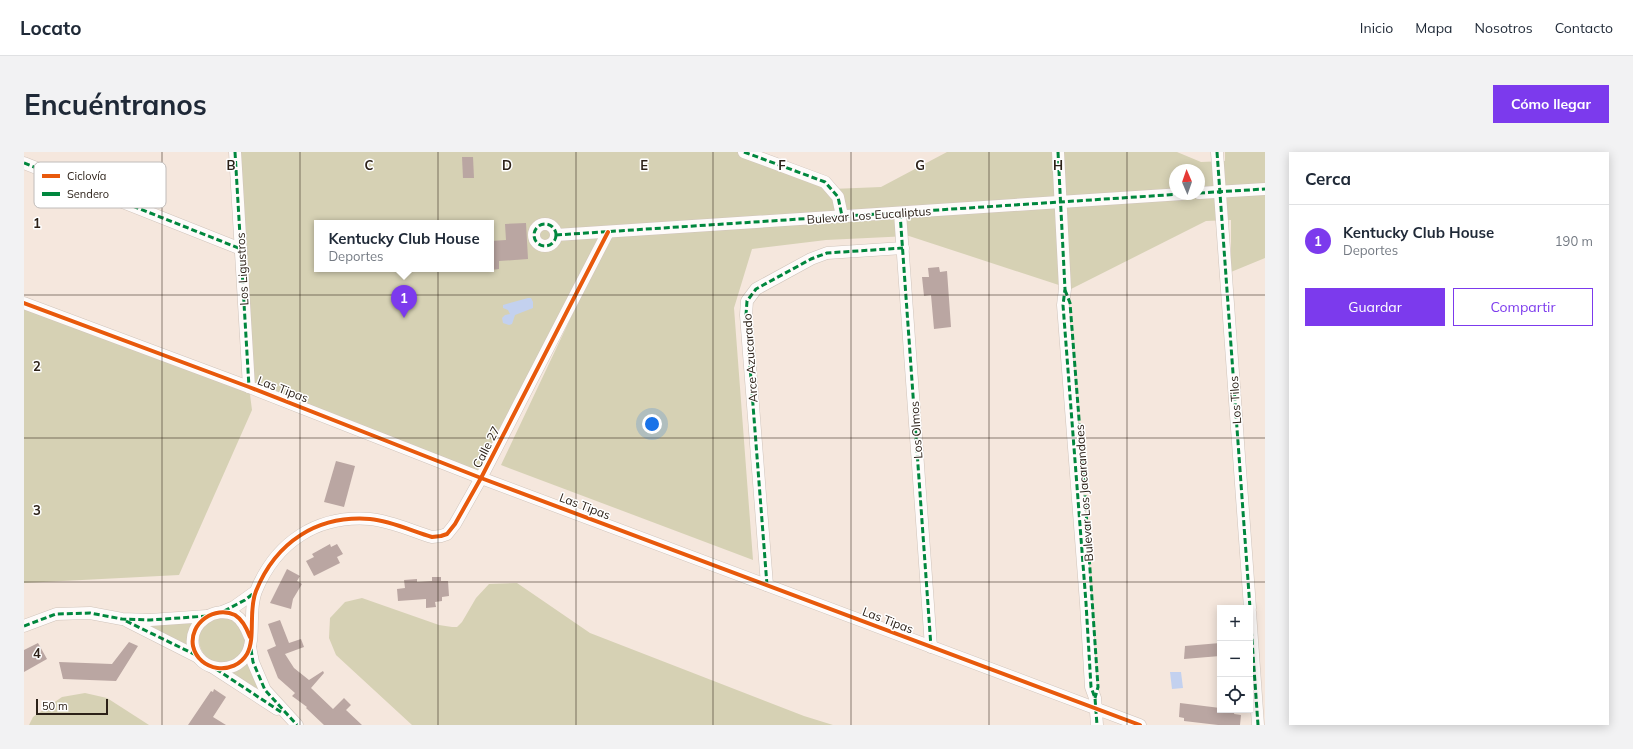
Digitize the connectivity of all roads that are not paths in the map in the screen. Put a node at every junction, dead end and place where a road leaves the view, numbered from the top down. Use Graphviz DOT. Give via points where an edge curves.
graph roads {
  1 [pos="235,152"];
  2 [pos="744,152"];
  3 [pos="1058,152"];
  4 [pos="1217,152"];
  5 [pos="24,163"];
  6 [pos="34,167"];
  7 [pos="1265,189"];
  8 [pos="1220,192"];
  9 [pos="1205,193"];
  10 [pos="1169,195"];
  11 [pos="1060,202"];
  12 [pos="138,208"];
  13 [pos="900,213"];
  14 [pos="842,216"];
  15 [pos="608,232"];
  16 [pos="556,235"];
  17 [pos="903,248"];
  18 [pos="241,249"];
  19 [pos="24,302"];
  20 [pos="249,387"];
  21 [pos="481,478"];
  22 [pos="766,585"];
  23 [pos="255,592"];
  24 [pos="1250,605"];
  25 [pos="222,612"];
  26 [pos="207,616"];
  27 [pos="122,619"];
  28 [pos="24,626"];
  29 [pos="1252,641"];
  30 [pos="250,642"];
  31 [pos="931,646"];
  32 [pos="198,656"];
  33 [pos="214,668"];
  34 [pos="1095,703"];
  35 [pos="286,715"];
  36 [pos="297,725"];
  37 [pos="1097,725"];
  38 [pos="1140,725"];
  39 [pos="1258,725"];
  1 -- 18 [label="street, Los Ligustros"];
  2 -- 14 [label="street" via="825,182 838,197"];
  3 -- 11 [label="street, Bulevar Los Jacarandaes"];
  4 -- 8 [label="street, Los Tilos"];
  5 -- 6 [label="street"];
  7 -- 8 [label="street"];
  8 -- 9 [label="street"];
  8 -- 24 [label="street, Los Tilos"];
  10 -- 11 [label="street, Bulevar Los Eucaliptus"];
  11 -- 13 [label="street, Bulevar Los Eucaliptus"];
  11 -- 34 [label="street, Bulevar Los Jacarandaes" via="1065,289 1070,303 1086,503 1098,687"];
  12 -- 18 [label="street"];
  13 -- 14 [label="street, Bulevar Los Eucaliptus"];
  13 -- 17 [label="street, Los Olmos"];
  14 -- 15 [label="street, Bulevar Los Eucaliptus"];
  15 -- 16 [label="street, Bulevar Los Eucaliptus"];
  15 -- 21 [label="street, Calle 27"];
  17 -- 22 [label="street, Arce Azucarado" via="827,253 756,289 746,301"];
  17 -- 31 [label="street, Los Olmos"];
  18 -- 20 [label="street, Los Ligustros"];
  19 -- 20 [label="street, Las Tipas"];
  20 -- 21 [label="street, Las Tipas"];
  21 -- 22 [label="street, Las Tipas"];
  21 -- 23 [label="street, Calle 27" via="447,534 432,537 372,519 325,523 306,531 288,544 271,562"];
  22 -- 31 [label="street, Las Tipas"];
  23 -- 25 [label="street, Calle 27"];
  23 -- 30 [label="street, Calle 27"];
  25 -- 26 [label="street"];
  25 -- 30 [label="street" via="235,615 245,624"];
  26 -- 27 [label="street" via="182,619"];
  26 -- 32 [label="street" via="198,624 194,634 193,646"];
  27 -- 28 [label="street" via="90,613 56,614"];
  27 -- 32 [label="street"];
  29 -- 39 [label="street"];
  30 -- 33 [label="street" via="246,656 239,662 232,667"];
  30 -- 35 [label="street" via="253,662 265,690"];
  31 -- 34 [label="street, Las Tipas"];
  32 -- 33 [label="street" via="205,664"];
  33 -- 35 [label="street"];
  34 -- 37 [label="street, Bulevar Los Jacarandaes"];
  34 -- 38 [label="street, Las Tipas"];
  35 -- 36 [label="street"];
}
